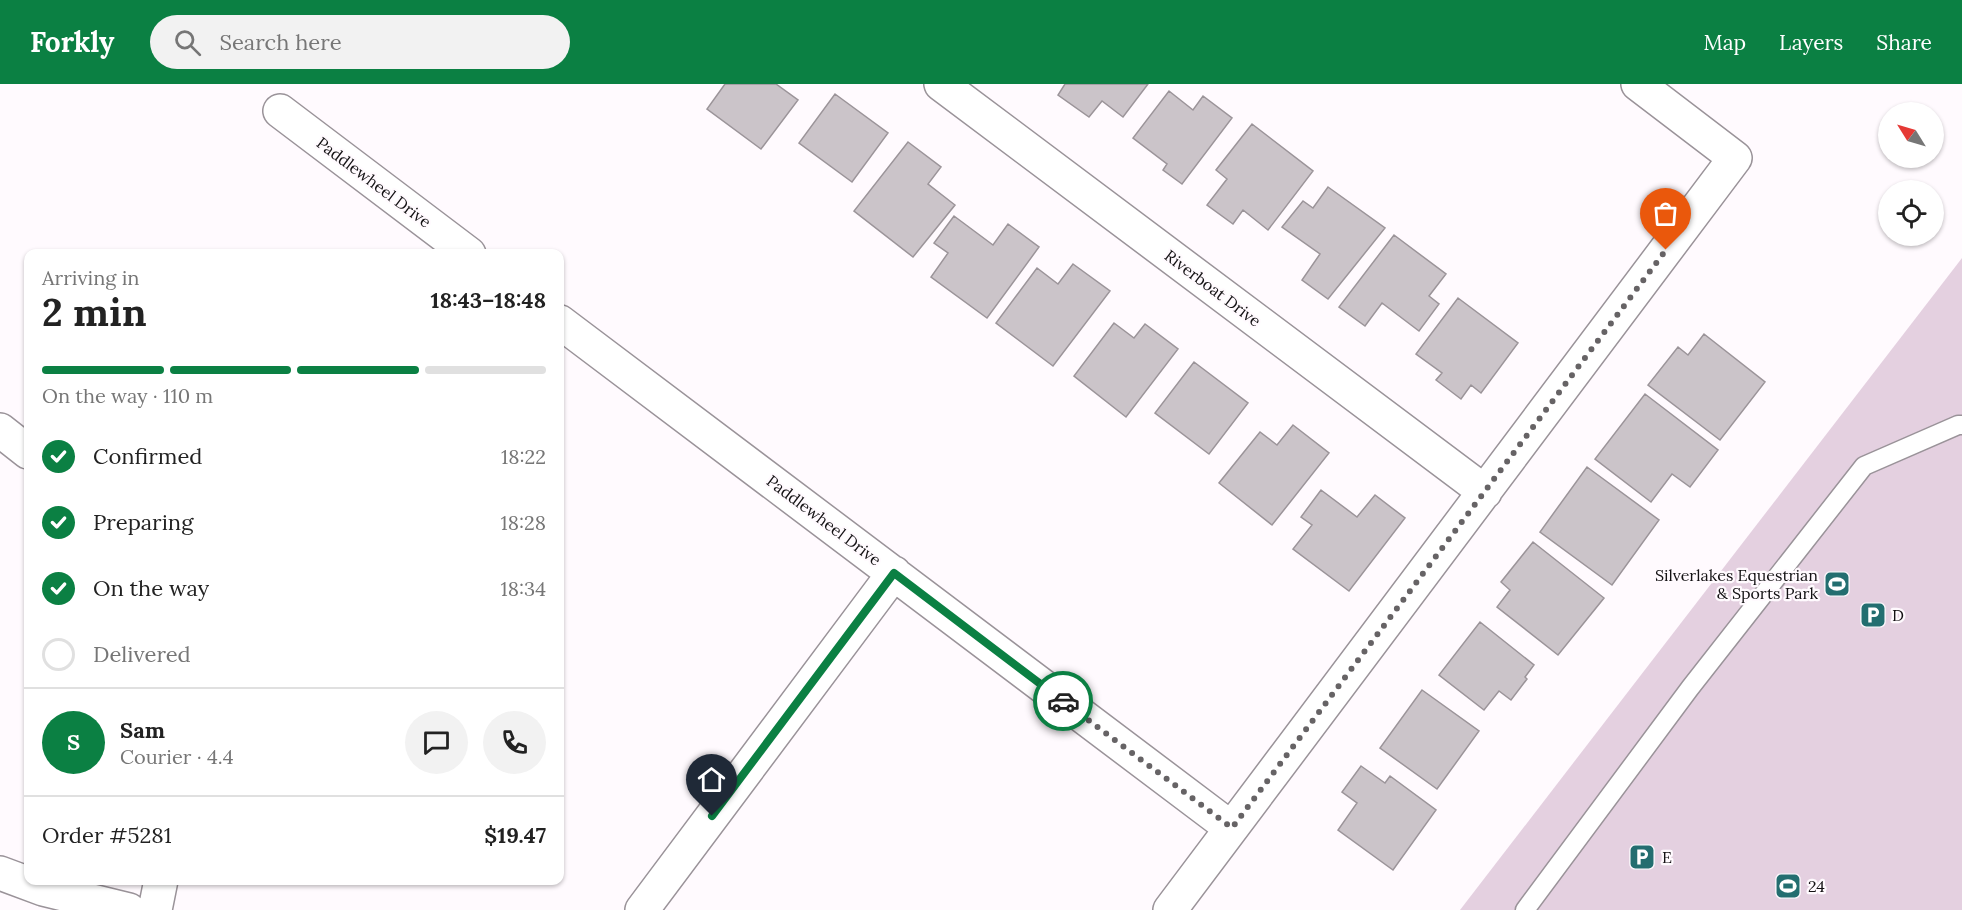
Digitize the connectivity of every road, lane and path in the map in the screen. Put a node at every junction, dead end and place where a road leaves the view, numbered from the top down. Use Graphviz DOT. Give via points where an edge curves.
graph roads {
  1 [pos="941,84"];
  2 [pos="1638,84"];
  3 [pos="280,111"];
  4 [pos="462,249"];
  5 [pos="564,325"];
  6 [pos="1962,425"];
  7 [pos="0,430"];
  8 [pos="24,449"];
  9 [pos="1485,492"];
  10 [pos="894,573"];
  11 [pos="1232,828"];
  12 [pos="0,873"];
  13 [pos="24,882"];
  14 [pos="32,885"];
  15 [pos="160,885"];
  16 [pos="129,910"];
  17 [pos="154,910"];
  18 [pos="642,910"];
  19 [pos="1170,910"];
  20 [pos="1525,910"];
  1 -- 9 [label="street, Riverboat Drive"];
  2 -- 9 [label="street" via="1735,158"];
  3 -- 4 [label="street, Paddlewheel Drive"];
  5 -- 10 [label="street, Paddlewheel Drive"];
  6 -- 20 [label="lane" via="1864,466 1690,688"];
  7 -- 8 [label="street"];
  9 -- 11 [label="street"];
  10 -- 11 [label="street, Paddlewheel Drive"];
  10 -- 18 [label="street"];
  11 -- 19 [label="street"];
  12 -- 13 [label="street"];
  14 -- 16 [label="street"];
  15 -- 17 [label="street"];
}
